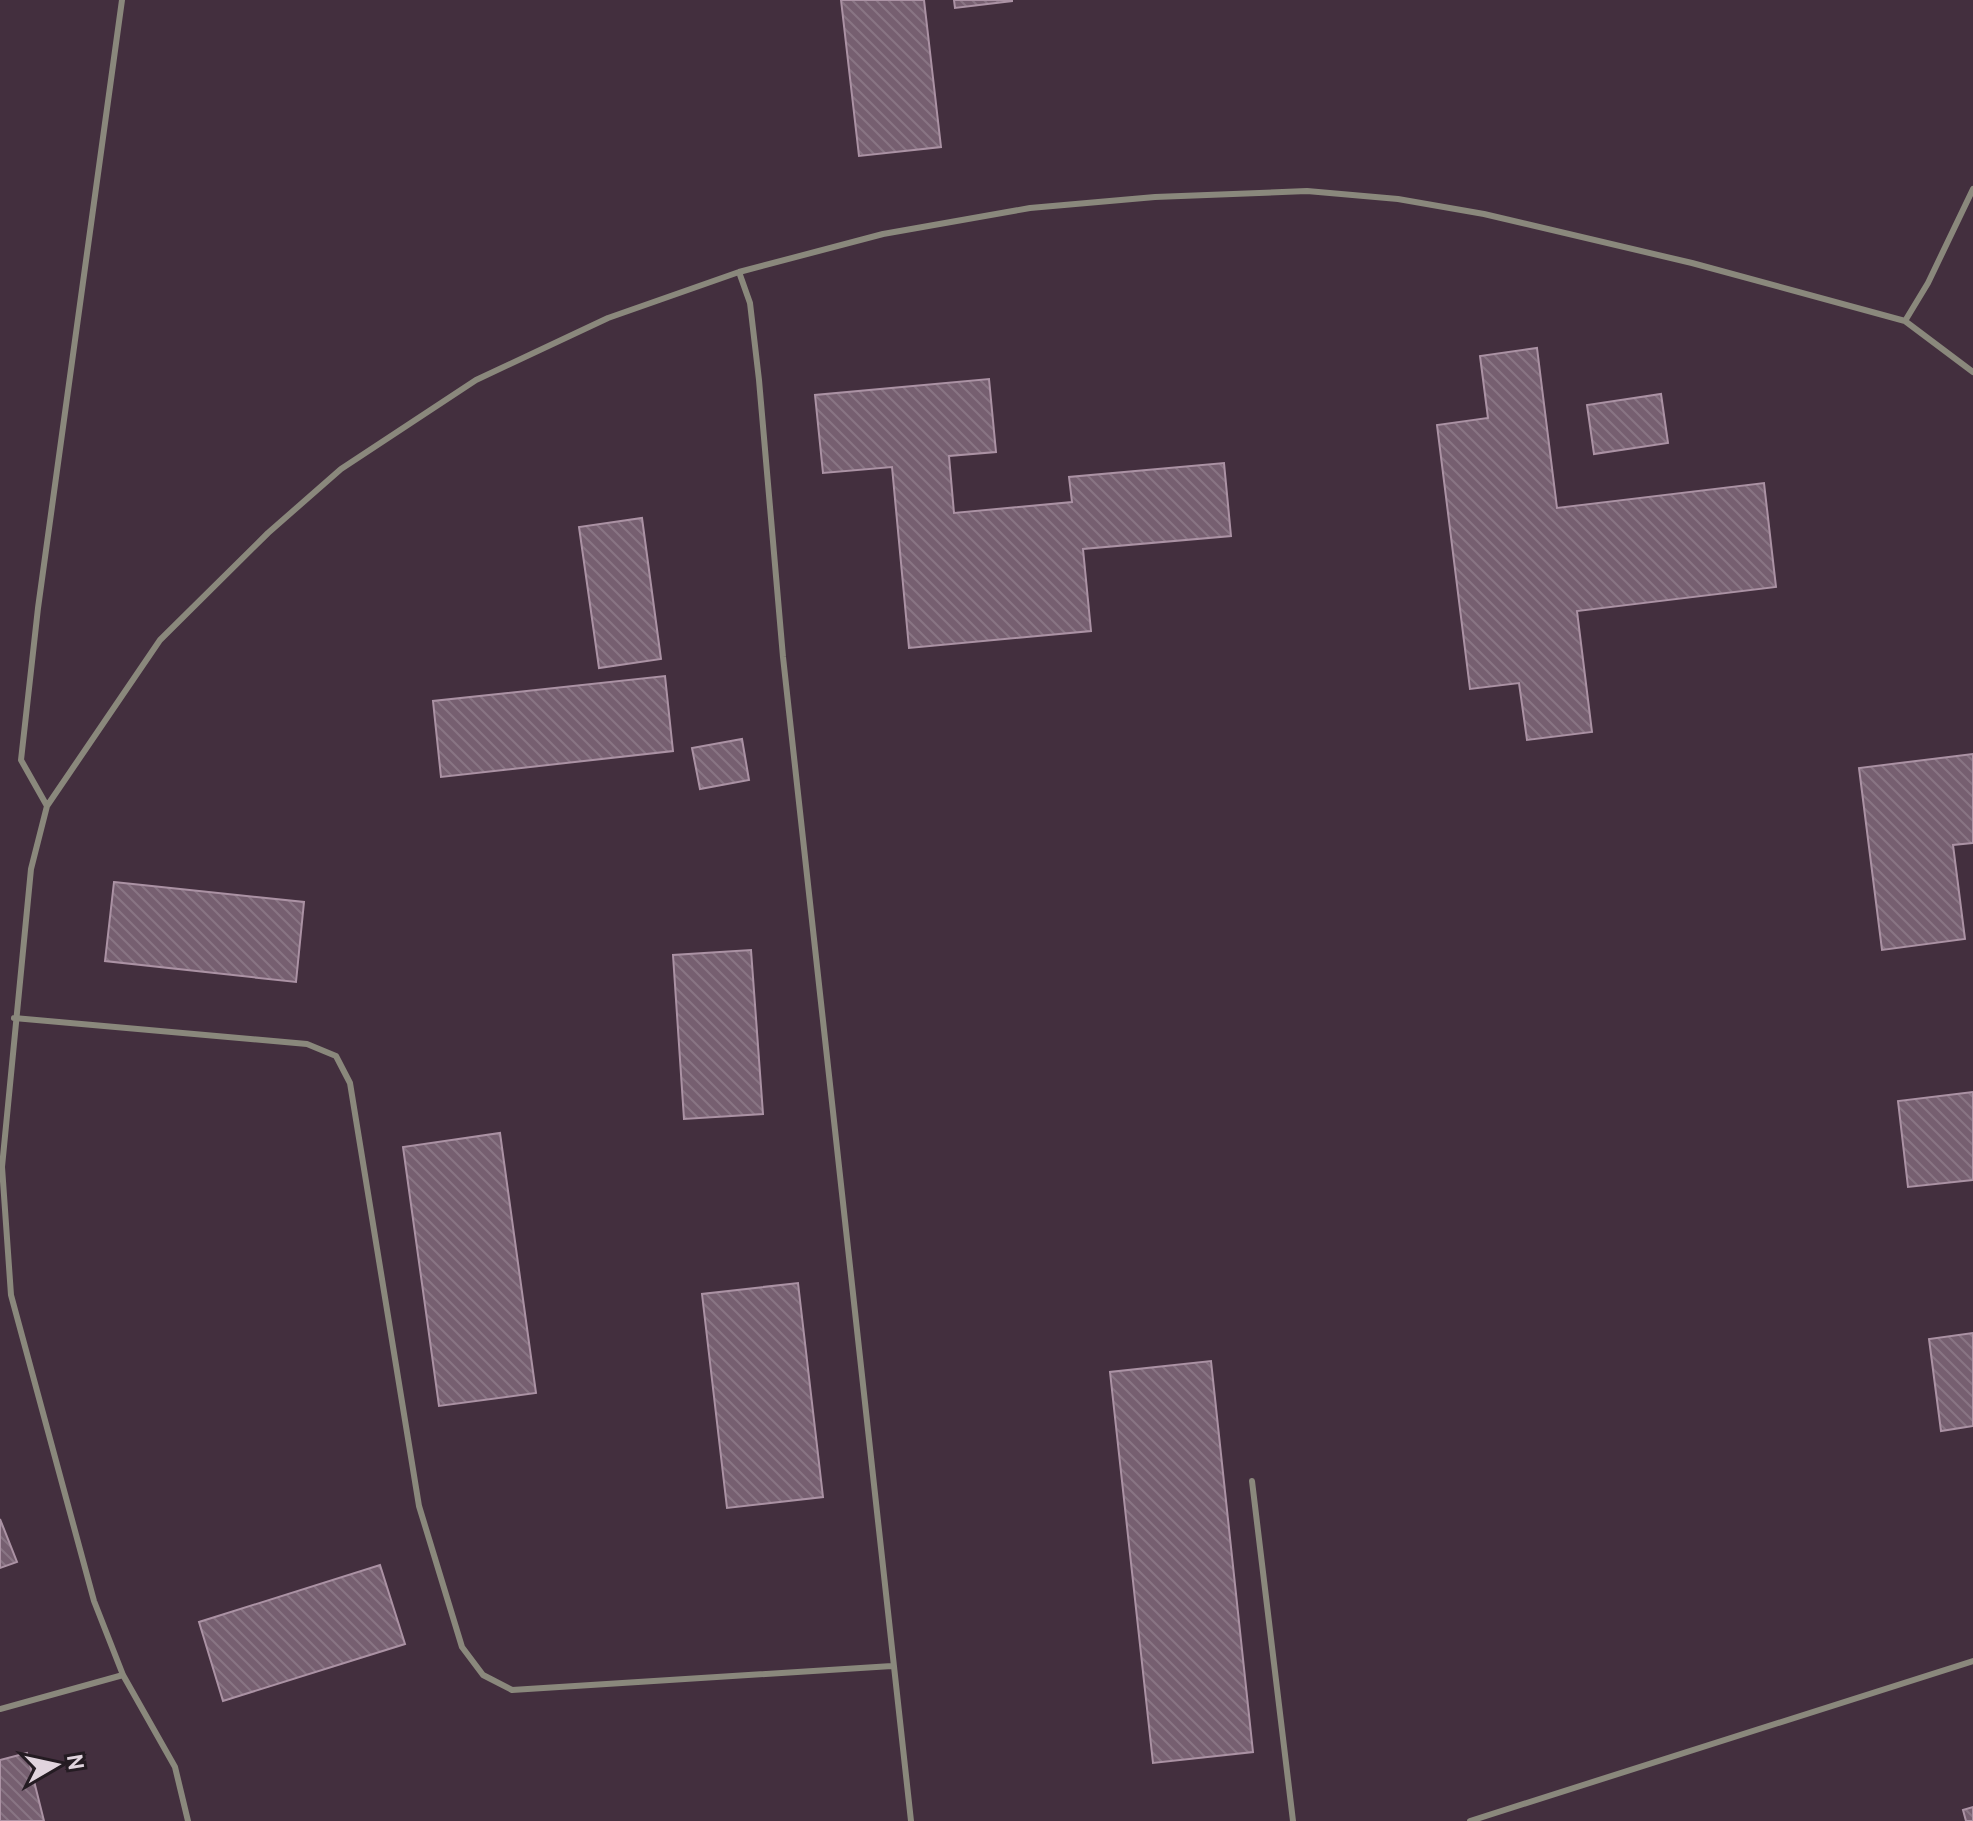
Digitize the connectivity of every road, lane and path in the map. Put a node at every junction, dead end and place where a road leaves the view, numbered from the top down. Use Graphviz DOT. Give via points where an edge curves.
graph roads {
  1 [pos="122,0"];
  2 [pos="1973,189"];
  3 [pos="739,272"];
  4 [pos="1905,321"];
  5 [pos="1973,372"];
  6 [pos="47,806"];
  7 [pos="14,1018"];
  8 [pos="11,1295"];
  9 [pos="0,1296"];
  10 [pos="1252,1481"];
  11 [pos="1973,1661"];
  12 [pos="892,1666"];
  13 [pos="123,1675"];
  14 [pos="0,1709"];
  15 [pos="188,1821"];
  16 [pos="911,1821"];
  17 [pos="1293,1821"];
  18 [pos="1470,1821"];
  1 -- 6 [label="lane" via="21,760"];
  2 -- 4 [label="lane"];
  3 -- 4 [label="lane" via="883,234 1030,208 1307,191 1484,214"];
  3 -- 6 [label="lane" via="608,318 476,380 341,469 160,640"];
  3 -- 12 [label="lane" via="750,303 757,365 783,657"];
  4 -- 5 [label="lane"];
  6 -- 7 [label="lane" via="31,869"];
  7 -- 8 [label="lane" via="2,1167"];
  7 -- 12 [label="lane" via="307,1044 336,1056 350,1083 419,1506 462,1647 483,1675 512,1690"];
  8 -- 9 [label="lane"];
  8 -- 13 [label="lane" via="94,1601"];
  10 -- 17 [label="lane"];
  11 -- 18 [label="lane"];
  12 -- 16 [label="lane"];
  13 -- 14 [label="lane"];
  13 -- 15 [label="lane" via="175,1767"];
}
